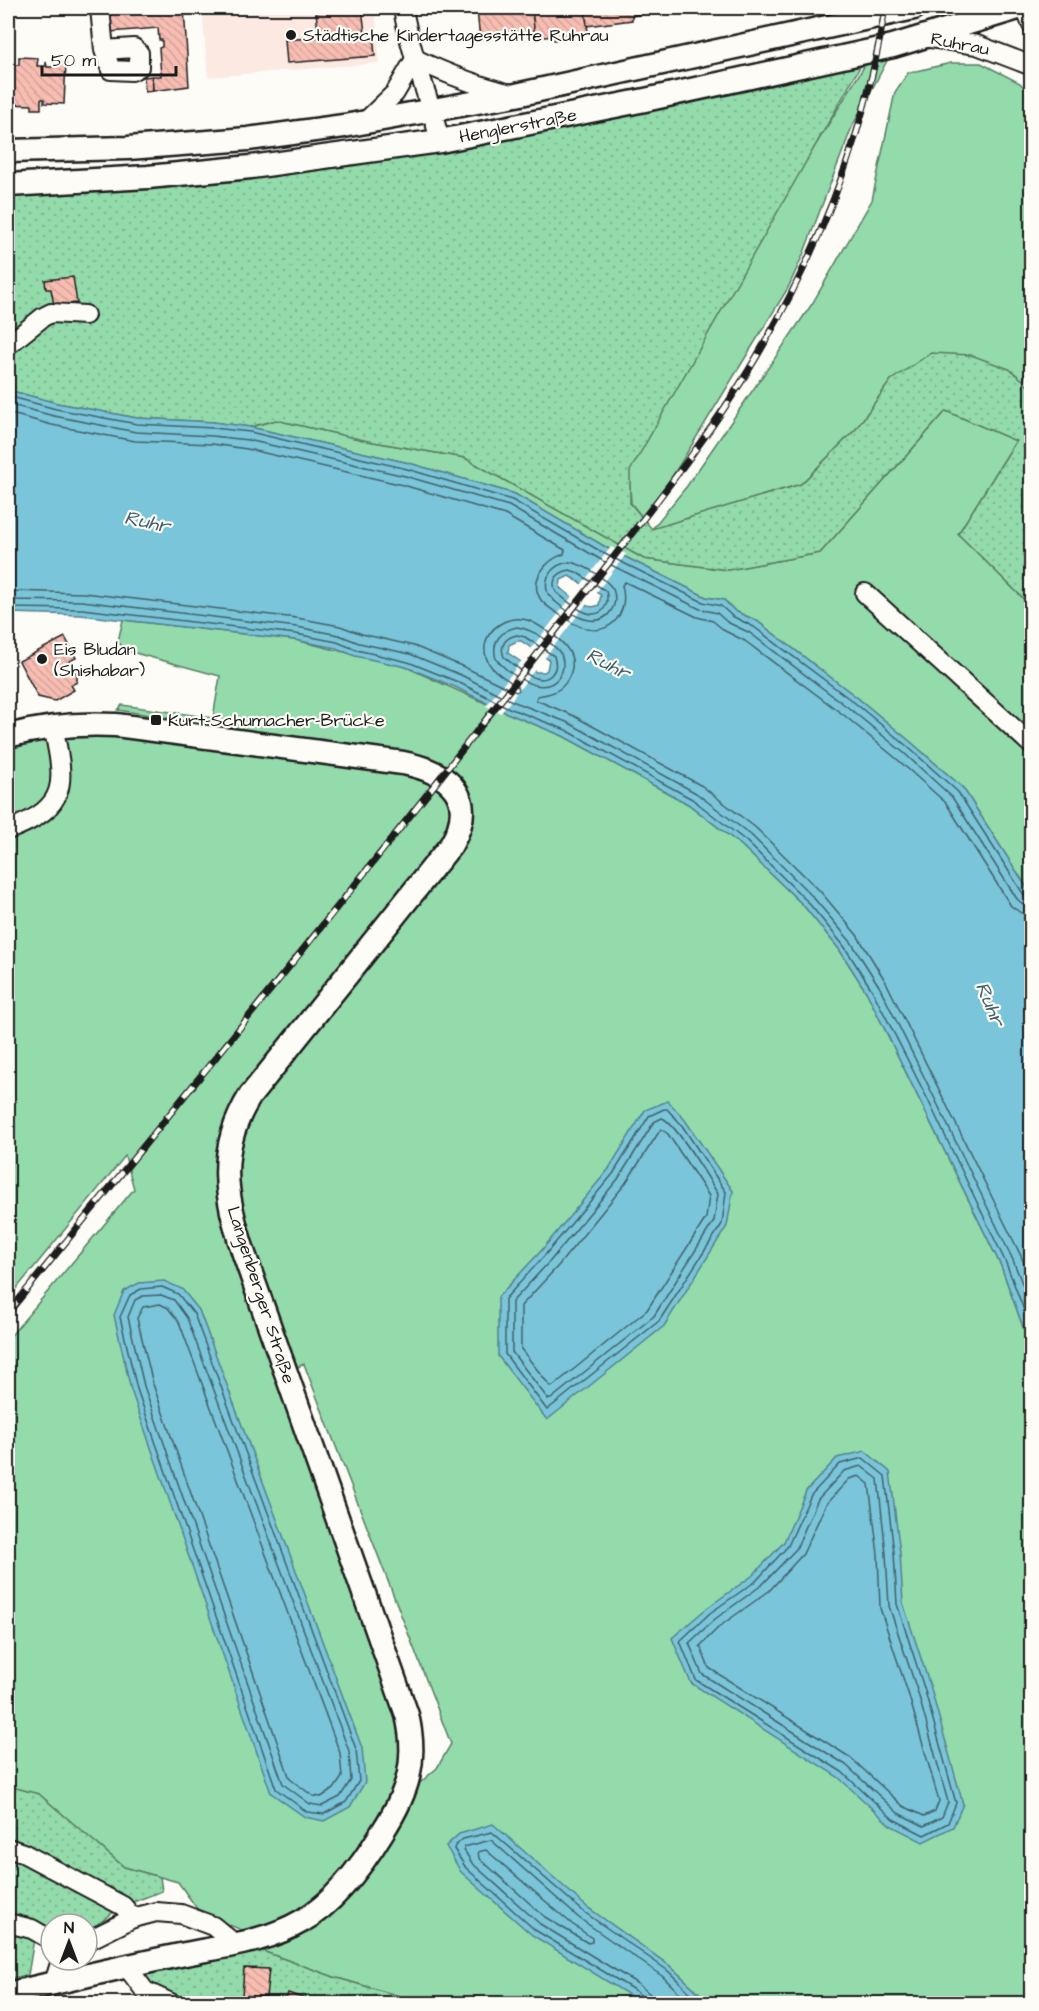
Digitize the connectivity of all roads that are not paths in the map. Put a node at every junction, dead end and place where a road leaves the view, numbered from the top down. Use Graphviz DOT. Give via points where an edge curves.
graph roads {
  1 [pos="100,8"];
  2 [pos="403,8"];
  3 [pos="914,8"];
  4 [pos="1018,8"];
  5 [pos="1025,8"];
  6 [pos="1032,25"];
  7 [pos="922,37"];
  8 [pos="105,50"];
  9 [pos="415,59"];
  10 [pos="1032,66"];
  11 [pos="516,95"];
  12 [pos="432,110"];
  13 [pos="364,122"];
  14 [pos="440,141"];
  15 [pos="8,151"];
  16 [pos="8,185"];
  17 [pos="85,315"];
  18 [pos="8,345"];
  19 [pos="865,593"];
  20 [pos="53,726"];
  21 [pos="8,736"];
  22 [pos="1032,745"];
  23 [pos="8,830"];
  24 [pos="8,1848"];
  25 [pos="133,1918"];
  26 [pos="8,1923"];
  27 [pos="39,1933"];
  28 [pos="99,1935"];
  29 [pos="236,1945"];
  30 [pos="127,1967"];
  31 [pos="58,1972"];
  32 [pos="52,1993"];
  33 [pos="8,1994"];
  34 [pos="173,2004"];
  1 -- 8 [label="street"];
  2 -- 9 [label="street"];
  3 -- 11 [label="main road, Henglerstraße"];
  4 -- 7 [label="main road, Henglerstraße"];
  5 -- 6 [label="street"];
  7 -- 10 [label="street, Ruhrau" via="977,45"];
  7 -- 14 [label="main road, Henglerstraße"];
  9 -- 11 [label="street" via="458,79"];
  9 -- 12 [label="street"];
  9 -- 13 [label="street" via="395,93"];
  11 -- 12 [label="main road, Henglerstraße"];
  12 -- 13 [label="main road, Henglerstraße"];
  12 -- 14 [label="street"];
  13 -- 15 [label="main road, Henglerstraße" via="248,139"];
  14 -- 16 [label="main road, Henglerstraße" via="251,167"];
  17 -- 18 [label="street" via="43,316"];
  19 -- 22 [label="street"];
  20 -- 21 [label="main road, Langenberger Straße"];
  20 -- 23 [label="street" via="61,764 61,783 54,800 43,813"];
  20 -- 29 [label="main road, Langenberger Straße" via="145,728 404,763 426,768 444,778 453,787 460,805 460,824 451,845 250,1096 230,1140 227,1174 236,1231 401,1695 412,1752 401,1799 380,1836 343,1886 303,1921 277,1934"];
  24 -- 25 [label="street" via="123,1906"];
  25 -- 28 [label="street"];
  25 -- 29 [label="street" via="156,1912 181,1914 213,1926"];
  26 -- 27 [label="street"];
  29 -- 30 [label="main road, Langenberger Straße"];
  30 -- 32 [label="main road, Langenberger Straße"];
  30 -- 34 [label="street" via="145,1991"];
  31 -- 32 [label="street"];
  32 -- 33 [label="main road, Langenberger Straße"];
}
